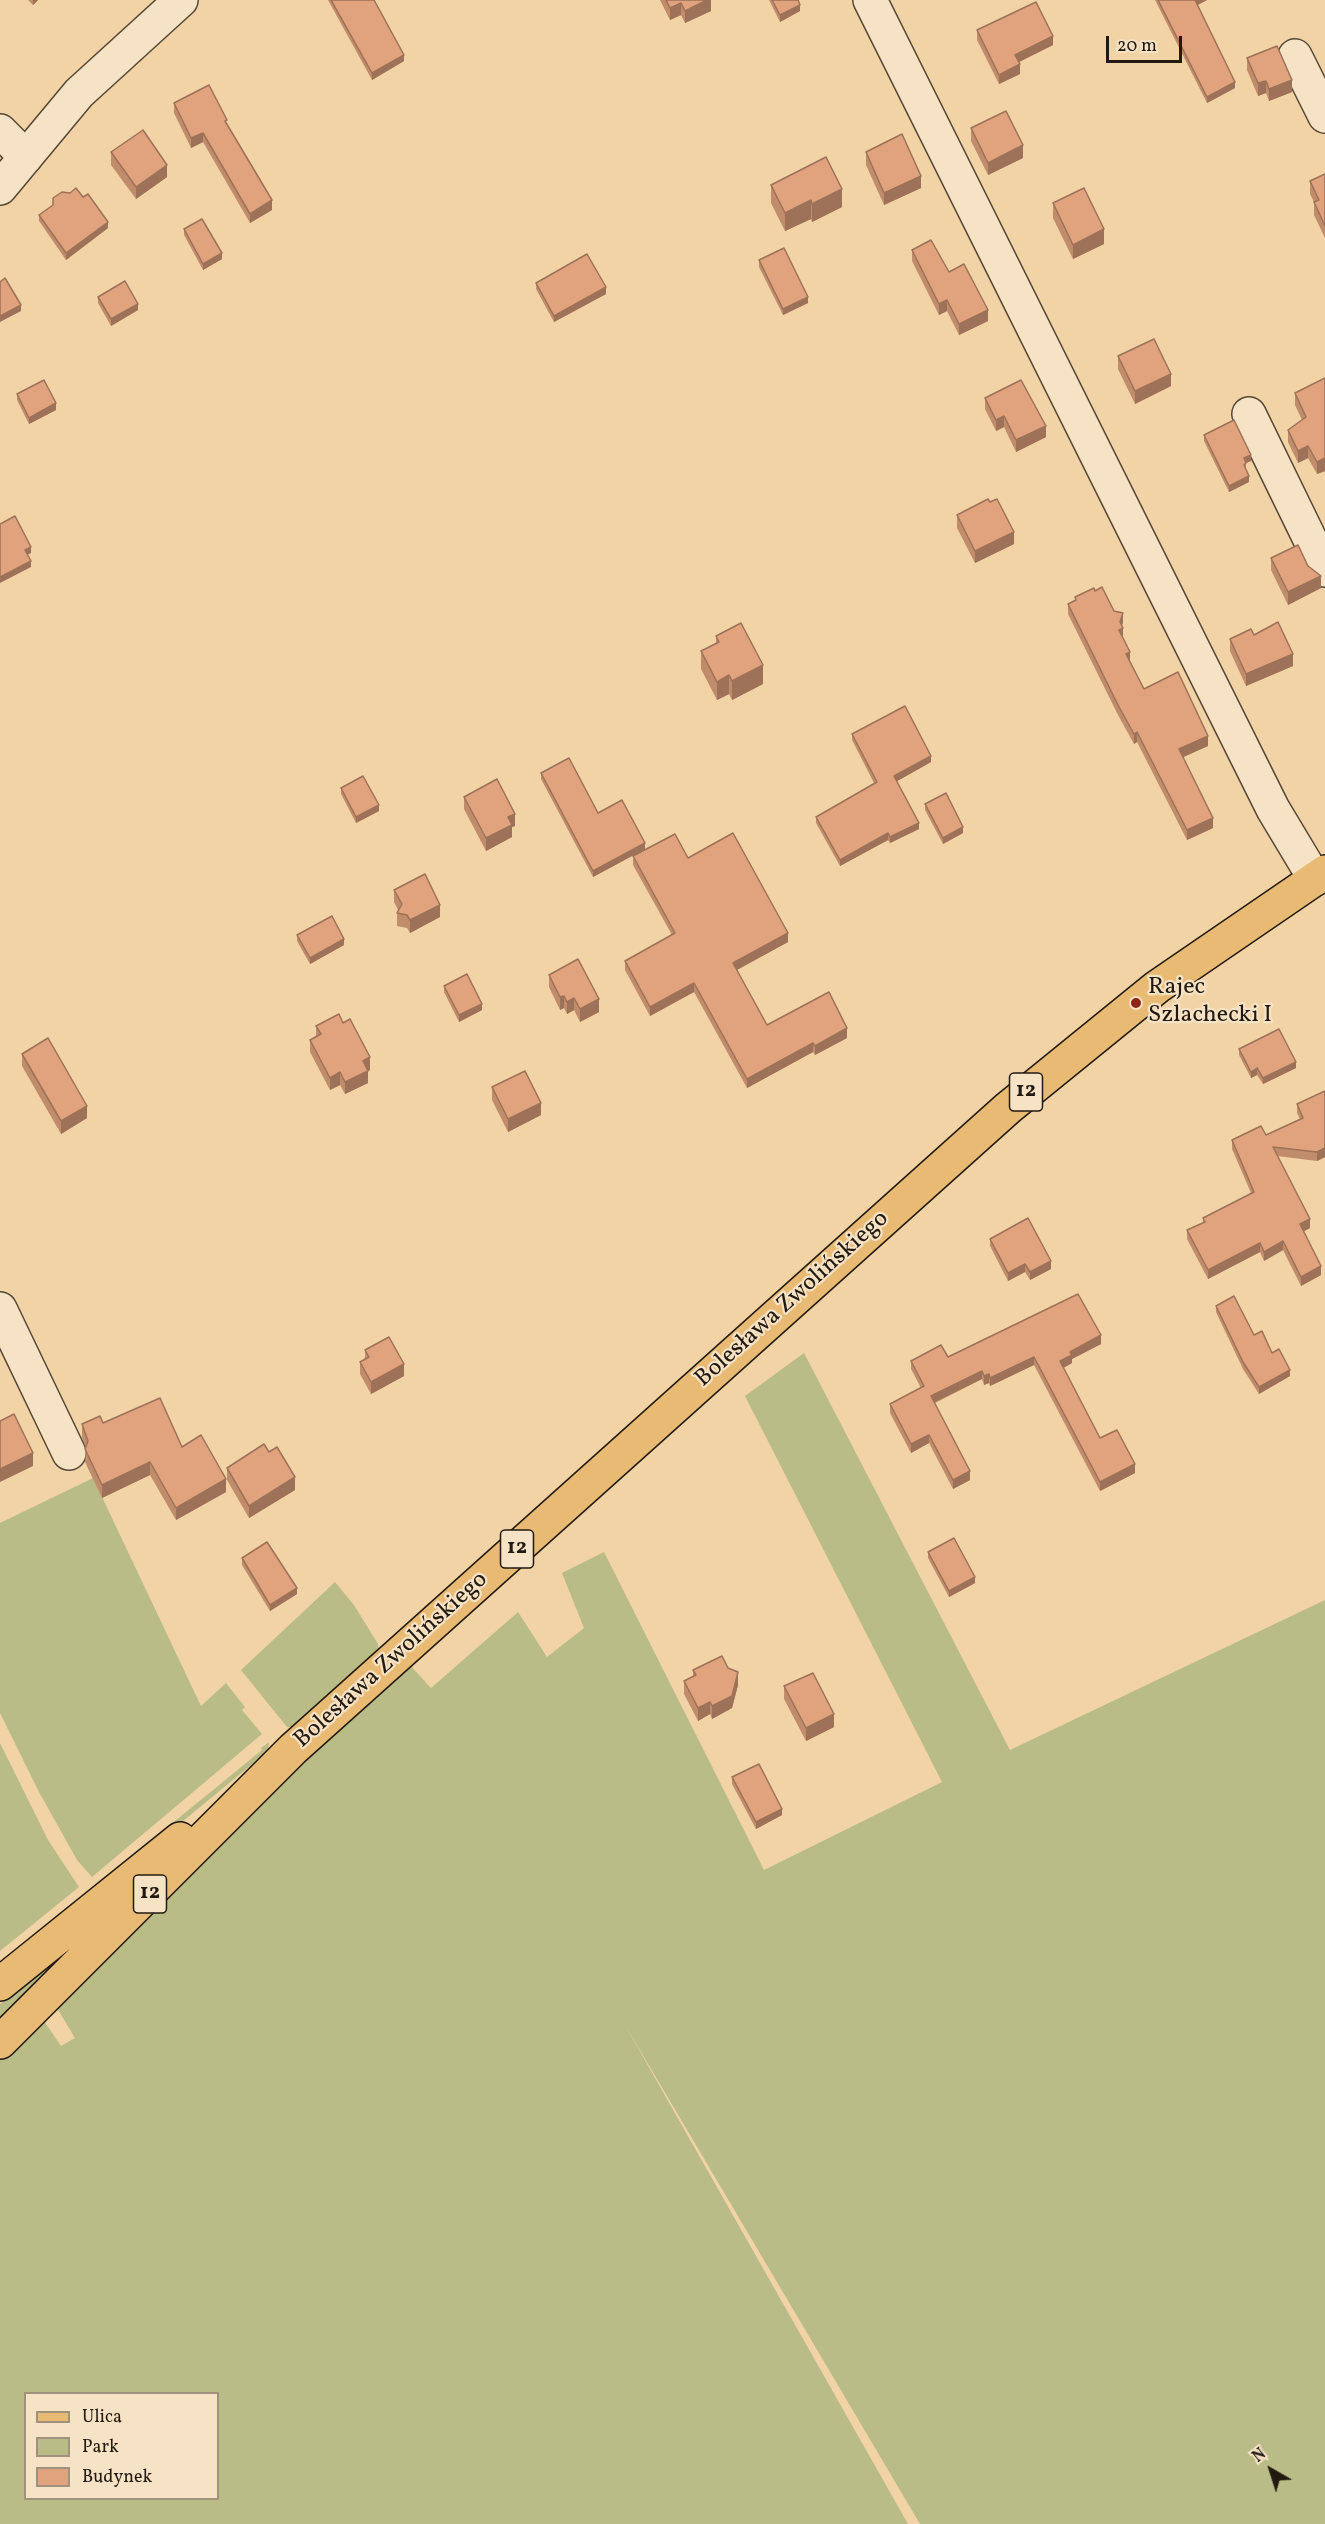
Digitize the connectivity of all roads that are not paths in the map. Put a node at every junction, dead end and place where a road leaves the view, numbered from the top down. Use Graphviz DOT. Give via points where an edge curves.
graph roads {
  1 [pos="181,0"];
  2 [pos="870,0"];
  3 [pos="1295,57"];
  4 [pos="1325,116"];
  5 [pos="0,131"];
  6 [pos="26,157"];
  7 [pos="0,188"];
  8 [pos="1249,414"];
  9 [pos="1325,570"];
  10 [pos="1320,875"];
  11 [pos="0,1310"];
  12 [pos="69,1453"];
  13 [pos="285,1757"];
  14 [pos="0,1984"];
  15 [pos="0,2042"];
  1 -- 6 [label="street" via="78,93"];
  2 -- 10 [label="street" via="1273,809"];
  3 -- 4 [label="street"];
  5 -- 6 [label="street"];
  6 -- 7 [label="street"];
  8 -- 9 [label="street"];
  10 -- 13 [label="main road, Bolesława Zwolińskiego / 12" via="1157,987 1040,1080"];
  11 -- 12 [label="street"];
  13 -- 14 [label="main road, Bolesława Zwolińskiego / 12"];
  13 -- 15 [label="main road, Bolesława Zwolińskiego / 12"];
}
